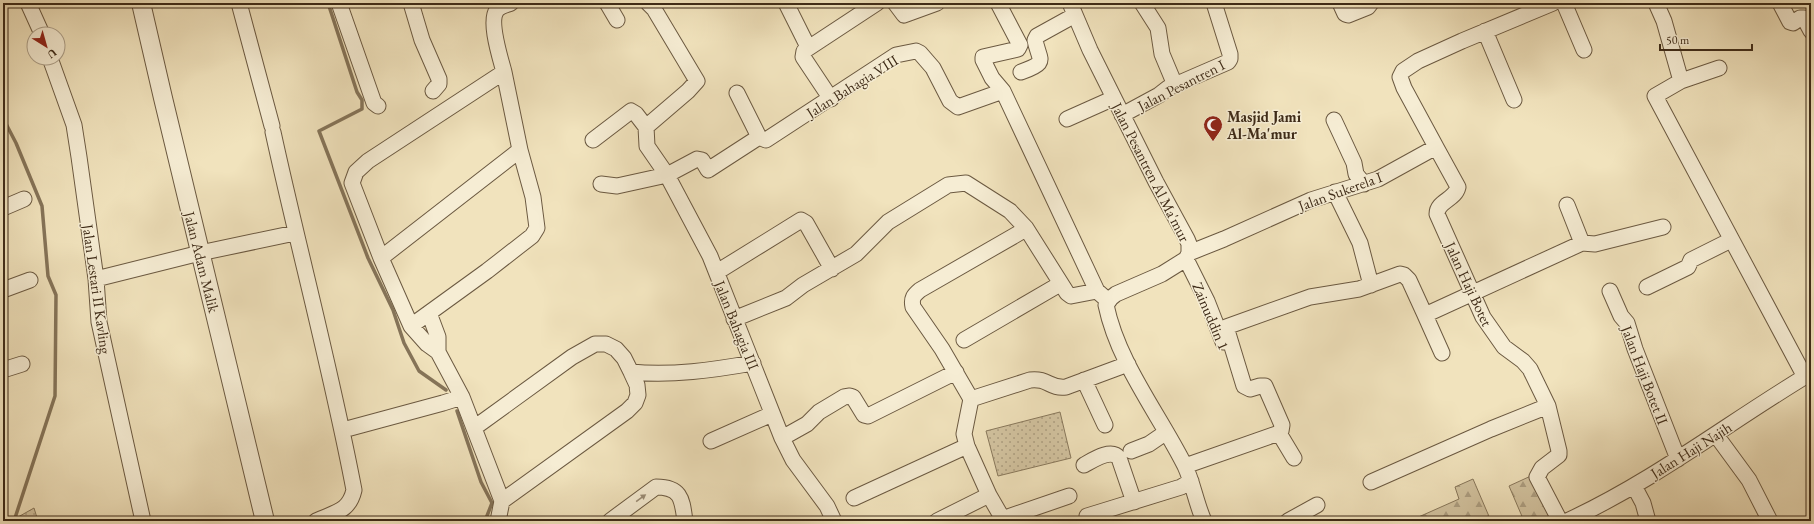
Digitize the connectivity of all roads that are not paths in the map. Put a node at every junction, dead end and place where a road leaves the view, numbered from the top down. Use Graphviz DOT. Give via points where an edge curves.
graph roads {
  1 [pos="28,3"];
  2 [pos="142,3"];
  3 [pos="239,3"];
  4 [pos="339,3"];
  5 [pos="411,3"];
  6 [pos="511,3"];
  7 [pos="608,3"];
  8 [pos="648,3"];
  9 [pos="786,3"];
  10 [pos="877,3"];
  11 [pos="896,3"];
  12 [pos="937,3"];
  13 [pos="998,3"];
  14 [pos="1142,3"];
  15 [pos="1214,3"];
  16 [pos="1340,3"];
  17 [pos="1372,3"];
  18 [pos="1553,3"];
  19 [pos="1564,3"];
  20 [pos="1780,3"];
  21 [pos="1659,4"];
  22 [pos="492,7"];
  23 [pos="1072,9"];
  24 [pos="617,20"];
  25 [pos="38,26"];
  26 [pos="1485,31"];
  27 [pos="1811,31"];
  28 [pos="808,47"];
  29 [pos="1584,50"];
  30 [pos="53,66"];
  31 [pos="1719,68"];
  32 [pos="504,72"];
  33 [pos="1021,72"];
  34 [pos="1681,81"];
  35 [pos="1175,85"];
  36 [pos="433,91"];
  37 [pos="1003,91"];
  38 [pos="737,93"];
  39 [pos="1114,98"];
  40 [pos="831,99"];
  41 [pos="1514,100"];
  42 [pos="378,106"];
  43 [pos="1122,115"];
  44 [pos="1067,119"];
  45 [pos="1334,120"];
  46 [pos="646,127"];
  47 [pos="759,137"];
  48 [pos="593,140"];
  49 [pos="1436,147"];
  50 [pos="520,150"];
  51 [pos="668,175"];
  52 [pos="601,184"];
  53 [pos="1364,184"];
  54 [pos="1335,192"];
  55 [pos="24,199"];
  56 [pos="1567,205"];
  57 [pos="3,208"];
  58 [pos="1663,227"];
  59 [pos="295,233"];
  60 [pos="1019,233"];
  61 [pos="1731,240"];
  62 [pos="1582,243"];
  63 [pos="200,253"];
  64 [pos="1188,256"];
  65 [pos="381,258"];
  66 [pos="832,269"];
  67 [pos="717,272"];
  68 [pos="96,279"];
  69 [pos="30,280"];
  70 [pos="1060,284"];
  71 [pos="1371,286"];
  72 [pos="1647,287"];
  73 [pos="3,290"];
  74 [pos="1610,291"];
  75 [pos="1472,292"];
  76 [pos="1103,296"];
  77 [pos="429,313"];
  78 [pos="1425,315"];
  79 [pos="734,319"];
  80 [pos="411,326"];
  81 [pos="964,340"];
  82 [pos="438,352"];
  83 [pos="1442,353"];
  84 [pos="753,363"];
  85 [pos="22,364"];
  86 [pos="1128,364"];
  87 [pos="1238,369"];
  88 [pos="3,370"];
  89 [pos="631,372"];
  90 [pos="956,372"];
  91 [pos="1808,375"];
  92 [pos="1084,380"];
  93 [pos="462,397"];
  94 [pos="971,399"];
  95 [pos="1548,406"];
  96 [pos="772,414"];
  97 [pos="1105,426"];
  98 [pos="474,428"];
  99 [pos="343,430"];
  100 [pos="1165,433"];
  101 [pos="1279,433"];
  102 [pos="1716,435"];
  103 [pos="782,438"];
  104 [pos="711,441"];
  105 [pos="967,446"];
  106 [pos="1132,451"];
  107 [pos="1294,458"];
  108 [pos="1678,459"];
  109 [pos="1084,465"];
  110 [pos="1185,466"];
  111 [pos="1191,481"];
  112 [pos="1371,482"];
  113 [pos="1634,486"];
  114 [pos="989,496"];
  115 [pos="1069,496"];
  116 [pos="854,498"];
  117 [pos="502,501"];
  118 [pos="1134,502"];
  119 [pos="1318,505"];
  120 [pos="1087,516"];
  121 [pos="1003,520"];
  122 [pos="143,521"];
  123 [pos="265,521"];
  124 [pos="316,521"];
  125 [pos="498,521"];
  126 [pos="610,521"];
  127 [pos="685,521"];
  128 [pos="834,521"];
  129 [pos="937,521"];
  130 [pos="1204,521"];
  131 [pos="1288,521"];
  132 [pos="1560,521"];
  133 [pos="1567,521"];
  134 [pos="1648,521"];
  135 [pos="1770,521"];
  1 -- 25 [label="street"];
  2 -- 63 [label="street, Jalan Adam Malik"];
  3 -- 59 [label="street" via="273,129"];
  4 -- 42 [label="street" via="374,103"];
  5 -- 36 [label="street" via="422,40 439,79 440,84"];
  6 -- 22 [label="street"];
  7 -- 24 [label="street"];
  8 -- 46 [label="street" via="697,79 688,91"];
  9 -- 28 [label="street"];
  10 -- 28 [label="street"];
  11 -- 12 [label="street" via="904,16"];
  13 -- 37 [label="street" via="1020,46 1018,49 983,57 992,78"];
  14 -- 35 [label="street" via="1158,28 1162,54"];
  15 -- 35 [label="street, Jalan Pesantren I" via="1230,59 1221,66"];
  16 -- 17 [label="street" via="1348,15"];
  18 -- 26 [label="street"];
  19 -- 29 [label="street"];
  20 -- 27 [label="street" via="1790,22 1804,18"];
  21 -- 34 [label="street"];
  22 -- 32 [label="street"];
  23 -- 33 [label="street" via="1037,36 1035,40 1041,61"];
  23 -- 39 [label="street, Jalan Pesantren Al Ma'mur"];
  26 -- 41 [label="street"];
  26 -- 49 [label="street" via="1418,61 1403,71 1400,77"];
  28 -- 40 [label="street" via="803,57"];
  30 -- 68 [label="street, Jalan Lestari II Kavling" via="74,125"];
  31 -- 34 [label="street"];
  32 -- 50 [label="street"];
  32 -- 65 [label="street" via="368,161 356,172 352,183"];
  34 -- 61 [label="street" via="1655,96"];
  35 -- 43 [label="street, Jalan Pesantren I"];
  37 -- 40 [label="street, Jalan Bahagia VIII" via="958,107 950,101 933,68 916,51 896,55"];
  37 -- 76 [label="street"];
  38 -- 47 [label="street"];
  39 -- 43 [label="street, Jalan Pesantren Al Ma'mur"];
  39 -- 44 [label="street"];
  40 -- 47 [label="street, Jalan Bahagia VIII" via="766,140"];
  43 -- 64 [label="street, Jalan Pesantren Al Ma'mur" via="1187,239"];
  45 -- 53 [label="street" via="1354,163 1356,174"];
  46 -- 48 [label="street" via="632,111"];
  46 -- 51 [label="street, Jalan Bahagia III" via="647,146"];
  47 -- 51 [label="street, Jalan Bahagia VIII" via="708,170 702,160 697,159"];
  49 -- 53 [label="street, Jalan Sukerela I"];
  49 -- 75 [label="street, Jalan Haji Botet" via="1458,187 1454,195 1439,207 1437,214"];
  50 -- 65 [label="street"];
  50 -- 77 [label="street" via="533,197 537,228 532,236"];
  51 -- 52 [label="street" via="617,186"];
  51 -- 67 [label="street, Jalan Bahagia III"];
  53 -- 54 [label="street, Jalan Sukerela I"];
  54 -- 64 [label="street, Jalan Sukerela I" via="1311,200"];
  54 -- 71 [label="street" via="1360,243"];
  55 -- 57 [label="street"];
  56 -- 62 [label="street"];
  58 -- 62 [label="street" via="1595,244"];
  59 -- 63 [label="street"];
  59 -- 99 [label="street"];
  60 -- 90 [label="street" via="914,295 911,302 913,307"];
  61 -- 72 [label="street" via="1691,260 1688,267"];
  61 -- 91 [label="street"];
  62 -- 75 [label="street"];
  63 -- 68 [label="street"];
  63 -- 123 [label="street, Jalan Adam Malik"];
  64 -- 76 [label="street, Jalan Pesantren Al Ma'mur" via="1162,274 1116,294"];
  64 -- 87 [label="street, Zainuddin 1" via="1231,364"];
  65 -- 80 [label="street"];
  66 -- 67 [label="street" via="806,223 801,220"];
  66 -- 70 [label="street" via="856,254 888,222 948,185 966,183 1010,211 1026,228"];
  66 -- 79 [label="street" via="786,298"];
  67 -- 79 [label="street, Jalan Bahagia III"];
  68 -- 122 [label="street, Jalan Lestari II Kavling" via="99,322"];
  69 -- 73 [label="street"];
  70 -- 76 [label="street" via="1071,296"];
  70 -- 81 [label="street"];
  71 -- 78 [label="street" via="1404,274"];
  71 -- 87 [label="street, Zainuddin 1" via="1310,296 1226,327"];
  74 -- 108 [label="street, Jalan Haji Botet II" via="1629,328"];
  75 -- 78 [label="street"];
  75 -- 95 [label="street, Jalan Haji Botet" via="1492,332 1504,347 1530,369"];
  76 -- 86 [label="street" via="1108,316"];
  77 -- 80 [label="street"];
  77 -- 82 [label="street" via="438,337"];
  78 -- 83 [label="street"];
  79 -- 84 [label="street, Jalan Bahagia III"];
  80 -- 82 [label="street"];
  82 -- 93 [label="street"];
  84 -- 89 [label="street" via="674,373"];
  84 -- 96 [label="street, Jalan Bahagia III"];
  85 -- 88 [label="street"];
  86 -- 92 [label="street"];
  86 -- 100 [label="street"];
  87 -- 101 [label="street, Zainuddin 1" via="1244,386 1250,389 1263,386 1267,389 1282,425"];
  89 -- 98 [label="street" via="616,349 606,344 595,344 572,357"];
  89 -- 117 [label="street" via="638,395 627,411"];
  90 -- 94 [label="street"];
  90 -- 103 [label="street" via="868,416 853,397 844,397 819,412 807,424"];
  91 -- 102 [label="street, Jalan Haji Najih"];
  92 -- 94 [label="street" via="1058,388 1040,379 1030,380"];
  92 -- 97 [label="street"];
  93 -- 98 [label="street"];
  93 -- 99 [label="street"];
  94 -- 105 [label="street" via="964,434"];
  95 -- 112 [label="street"];
  95 -- 132 [label="street, Jalan Haji Botet" via="1559,455 1542,468 1537,477"];
  96 -- 103 [label="street, Jalan Bahagia III"];
  96 -- 104 [label="street"];
  98 -- 117 [label="street"];
  99 -- 124 [label="street" via="354,490 352,499 346,508"];
  100 -- 106 [label="street"];
  100 -- 110 [label="street"];
  101 -- 107 [label="street"];
  101 -- 110 [label="street"];
  102 -- 108 [label="street, Jalan Haji Najih"];
  102 -- 135 [label="street" via="1749,480"];
  103 -- 128 [label="street, Jalan Bahagia III" via="793,460 827,506"];
  105 -- 114 [label="street"];
  105 -- 116 [label="street"];
  108 -- 113 [label="street, Jalan Haji Najih"];
  109 -- 118 [label="street" via="1110,453 1116,455"];
  110 -- 111 [label="street"];
  111 -- 118 [label="street"];
  111 -- 130 [label="street" via="1196,503"];
  113 -- 133 [label="street, Jalan Haji Najih"];
  113 -- 134 [label="street" via="1643,503"];
  114 -- 121 [label="street"];
  114 -- 129 [label="street"];
  115 -- 121 [label="street"];
  117 -- 125 [label="street"];
  118 -- 120 [label="street"];
  119 -- 131 [label="street"];
  126 -- 127 [label="street, one-way" via="656,487 674,490 680,497"];
}
